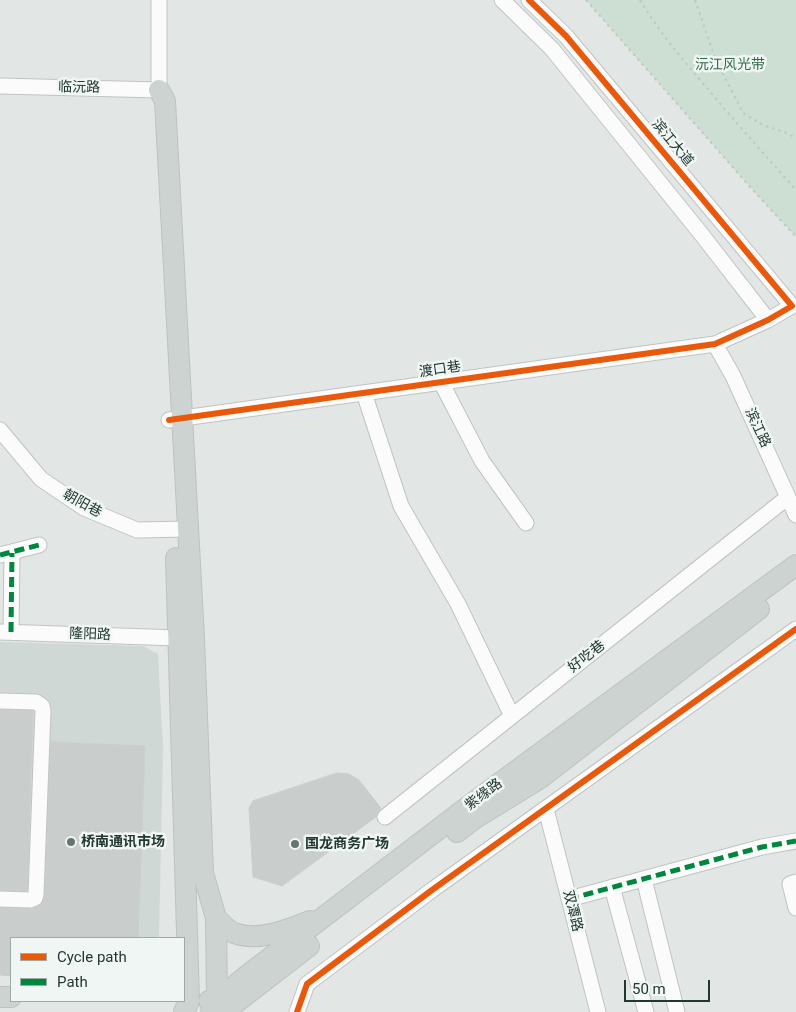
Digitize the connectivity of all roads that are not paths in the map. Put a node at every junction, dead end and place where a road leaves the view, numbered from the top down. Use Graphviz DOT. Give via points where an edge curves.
graph roads {
  1 [pos="159,0"];
  2 [pos="502,0"];
  3 [pos="529,0"];
  4 [pos="0,86"];
  5 [pos="159,90"];
  6 [pos="792,306"];
  7 [pos="768,320"];
  8 [pos="715,344"];
  9 [pos="441,382"];
  10 [pos="364,393"];
  11 [pos="176,420"];
  12 [pos="0,430"];
  13 [pos="788,497"];
  14 [pos="796,515"];
  15 [pos="526,523"];
  16 [pos="181,529"];
  17 [pos="39,545"];
  18 [pos="6,554"];
  19 [pos="796,565"];
  20 [pos="787,582"];
  21 [pos="796,629"];
  22 [pos="5,632"];
  23 [pos="179,638"];
  24 [pos="0,701"];
  25 [pos="512,716"];
  26 [pos="546,809"];
  27 [pos="385,817"];
  28 [pos="796,841"];
  29 [pos="644,879"];
  30 [pos="796,882"];
  31 [pos="612,887"];
  32 [pos="0,899"];
  33 [pos="569,899"];
  34 [pos="796,908"];
  35 [pos="330,912"];
  36 [pos="216,918"];
  37 [pos="186,943"];
  38 [pos="185,974"];
  39 [pos="259,984"];
  40 [pos="184,1005"];
  41 [pos="217,1008"];
  42 [pos="247,1012"];
  43 [pos="297,1012"];
  44 [pos="598,1012"];
  45 [pos="646,1012"];
  46 [pos="677,1012"];
  1 -- 5 [label="street"];
  2 -- 7 [label="street" via="552,49"];
  3 -- 6 [label="street, 滨江大道" via="566,36"];
  4 -- 5 [label="street, 临沅路"];
  5 -- 11 [label="main road" via="154,101"];
  6 -- 7 [label="street, 渡口巷"];
  7 -- 8 [label="street, 渡口巷"];
  8 -- 9 [label="street, 渡口巷"];
  8 -- 13 [label="street, 滨江路"];
  9 -- 10 [label="street, 渡口巷"];
  9 -- 15 [label="street" via="482,461"];
  10 -- 11 [label="street, 渡口巷"];
  10 -- 25 [label="street" via="401,506 458,604"];
  11 -- 16 [label="main road"];
  12 -- 16 [label="street, 朝阳巷" via="40,479 84,508 137,530"];
  13 -- 14 [label="street, 滨江路"];
  13 -- 25 [label="street, 好吃巷"];
  16 -- 23 [label="main road"];
  16 -- 36 [label="main road" via="203,873"];
  17 -- 18 [label="street"];
  18 -- 22 [label="street"];
  19 -- 20 [label="main road"];
  20 -- 35 [label="main road, 紫缘路" via="482,796"];
  20 -- 39 [label="main road, 紫缘路" via="539,779 474,819"];
  21 -- 26 [label="street"];
  22 -- 23 [label="street, 隆阳路"];
  23 -- 37 [label="main road"];
  24 -- 32 [label="street" via="36,702 43,711 36,894 30,900"];
  25 -- 27 [label="street, 好吃巷"];
  26 -- 33 [label="street, 双潭路"];
  26 -- 43 [label="street" via="307,984"];
  28 -- 29 [label="street"];
  29 -- 31 [label="street"];
  29 -- 46 [label="street"];
  30 -- 34 [label="street" via="790,884"];
  31 -- 33 [label="street"];
  31 -- 45 [label="street"];
  33 -- 44 [label="street, 双潭路"];
  35 -- 36 [label="main road" via="270,934 232,932"];
  35 -- 41 [label="main road, 紫缘路" via="245,977"];
  36 -- 41 [label="main road"];
  37 -- 38 [label="main road"];
  39 -- 41 [label="main road, 紫缘路"];
  39 -- 42 [label="main road"];
  40 -- 41 [label="main road"];
}
